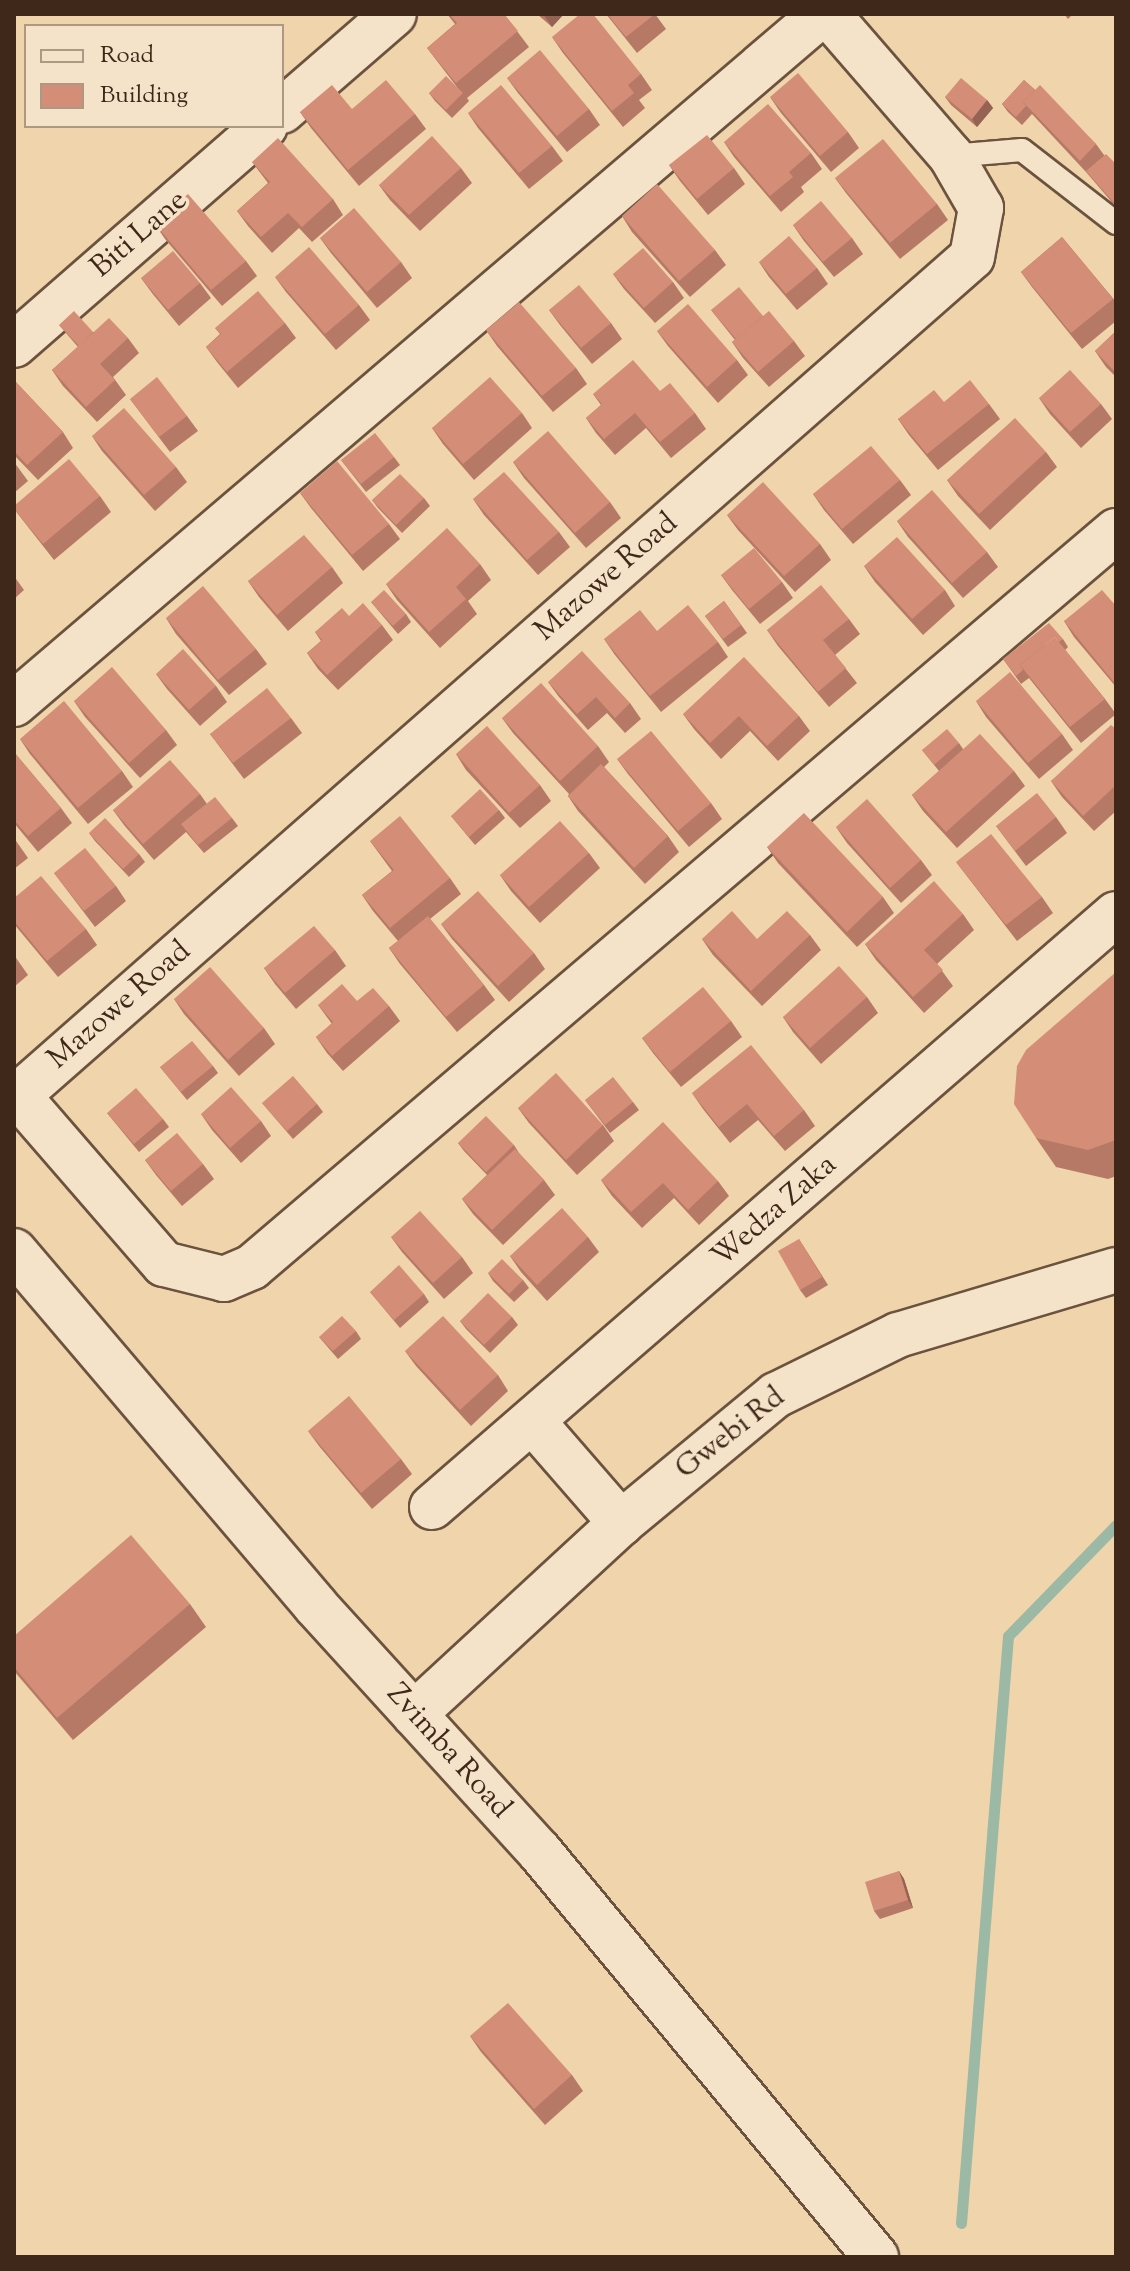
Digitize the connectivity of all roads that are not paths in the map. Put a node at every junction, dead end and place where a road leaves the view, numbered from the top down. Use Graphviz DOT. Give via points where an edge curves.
graph roads {
  1 [pos="394,14"];
  2 [pos="822,14"];
  3 [pos="828,14"];
  4 [pos="284,109"];
  5 [pos="263,128"];
  6 [pos="951,156"];
  7 [pos="1116,223"];
  8 [pos="14,345"];
  9 [pos="1116,531"];
  10 [pos="14,704"];
  11 [pos="1116,914"];
  12 [pos="15,1095"];
  13 [pos="14,1251"];
  14 [pos="1116,1270"];
  15 [pos="534,1423"];
  16 [pos="432,1507"];
  17 [pos="621,1523"];
  18 [pos="414,1714"];
  19 [pos="876,2257"];
  1 -- 4 [label="street"];
  2 -- 10 [label="street"];
  3 -- 6 [label="street, Mazowe Road"];
  5 -- 8 [label="street, Biti Lane"];
  6 -- 7 [label="lane" via="1022,150"];
  6 -- 12 [label="street, Mazowe Road" via="981,208 972,257"];
  9 -- 12 [label="street" via="252,1267 224,1279 164,1264"];
  11 -- 15 [label="street, Wedza Zaka"];
  13 -- 18 [label="street, Zvimba Road"];
  14 -- 17 [label="street, Gwebi Rd" via="827,1364 744,1419"];
  15 -- 16 [label="street, Wedza Zaka"];
  15 -- 17 [label="street"];
  17 -- 18 [label="street, Gwebi Rd"];
  18 -- 19 [label="street, Zvimba Road" via="539,1851"];
}
